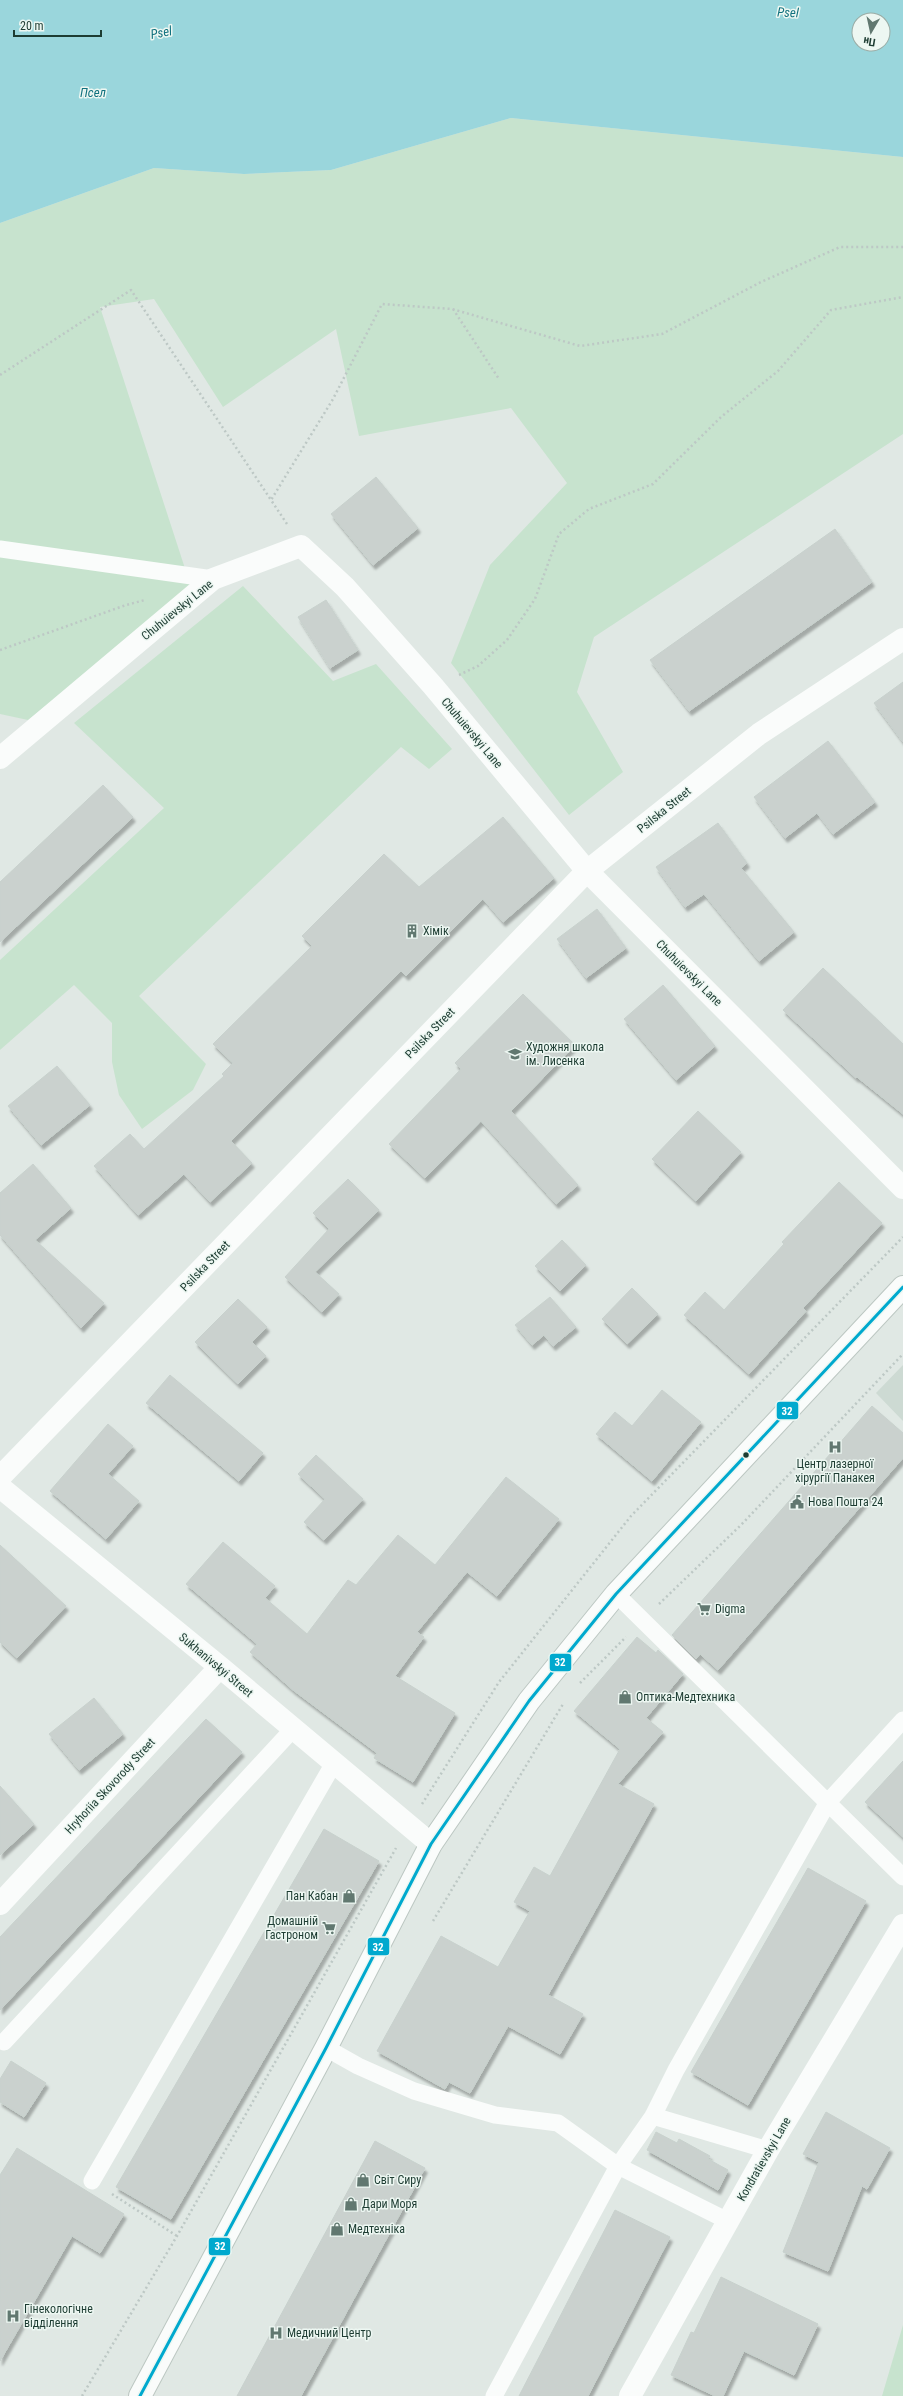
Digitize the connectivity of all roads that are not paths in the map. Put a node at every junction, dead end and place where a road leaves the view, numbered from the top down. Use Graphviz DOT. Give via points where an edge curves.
graph roads {
  1 [pos="0,549"];
  2 [pos="213,579"];
  3 [pos="903,639"];
  4 [pos="0,758"];
  5 [pos="588,871"];
  6 [pos="903,1188"];
  7 [pos="903,1287"];
  8 [pos="0,1477"];
  9 [pos="0,1487"];
  10 [pos="616,1594"];
  11 [pos="220,1667"];
  12 [pos="903,1720"];
  13 [pos="294,1729"];
  14 [pos="334,1763"];
  15 [pos="828,1802"];
  16 [pos="431,1844"];
  17 [pos="903,1877"];
  18 [pos="0,1904"];
  19 [pos="903,1925"];
  20 [pos="4,2042"];
  21 [pos="326,2048"];
  22 [pos="653,2116"];
  23 [pos="768,2150"];
  24 [pos="618,2166"];
  25 [pos="92,2180"];
  26 [pos="728,2221"];
  27 [pos="140,2396"];
  28 [pos="494,2396"];
  29 [pos="630,2396"];
  1 -- 2 [label="lane"];
  2 -- 4 [label="street, Chuhuievskyi Lane"];
  2 -- 5 [label="street, Chuhuievskyi Lane" via="301,546 345,587 433,686"];
  3 -- 5 [label="street, Psilska Street" via="759,734"];
  5 -- 6 [label="street, Chuhuievskyi Lane"];
  5 -- 8 [label="street, Psilska Street"];
  7 -- 10 [label="street"];
  9 -- 11 [label="street, Sukhanivskyi Street"];
  10 -- 15 [label="lane"];
  10 -- 16 [label="street" via="529,1702"];
  11 -- 13 [label="street, Sukhanivskyi Street"];
  11 -- 18 [label="street, Hryhoriia Skovorody Street"];
  12 -- 15 [label="lane"];
  13 -- 14 [label="street, Sukhanivskyi Street"];
  13 -- 20 [label="lane"];
  14 -- 16 [label="street, Sukhanivskyi Street"];
  14 -- 25 [label="lane"];
  15 -- 17 [label="lane"];
  15 -- 22 [label="lane" via="676,2070"];
  16 -- 21 [label="street"];
  19 -- 23 [label="street, Kondratievskyi Lane"];
  21 -- 24 [label="lane" via="358,2066 414,2091 495,2115 558,2123"];
  21 -- 27 [label="street"];
  22 -- 23 [label="lane"];
  22 -- 24 [label="lane"];
  23 -- 26 [label="street, Kondratievskyi Lane"];
  24 -- 26 [label="lane"];
  24 -- 28 [label="lane"];
  26 -- 29 [label="street, Kondratievskyi Lane"];
}
